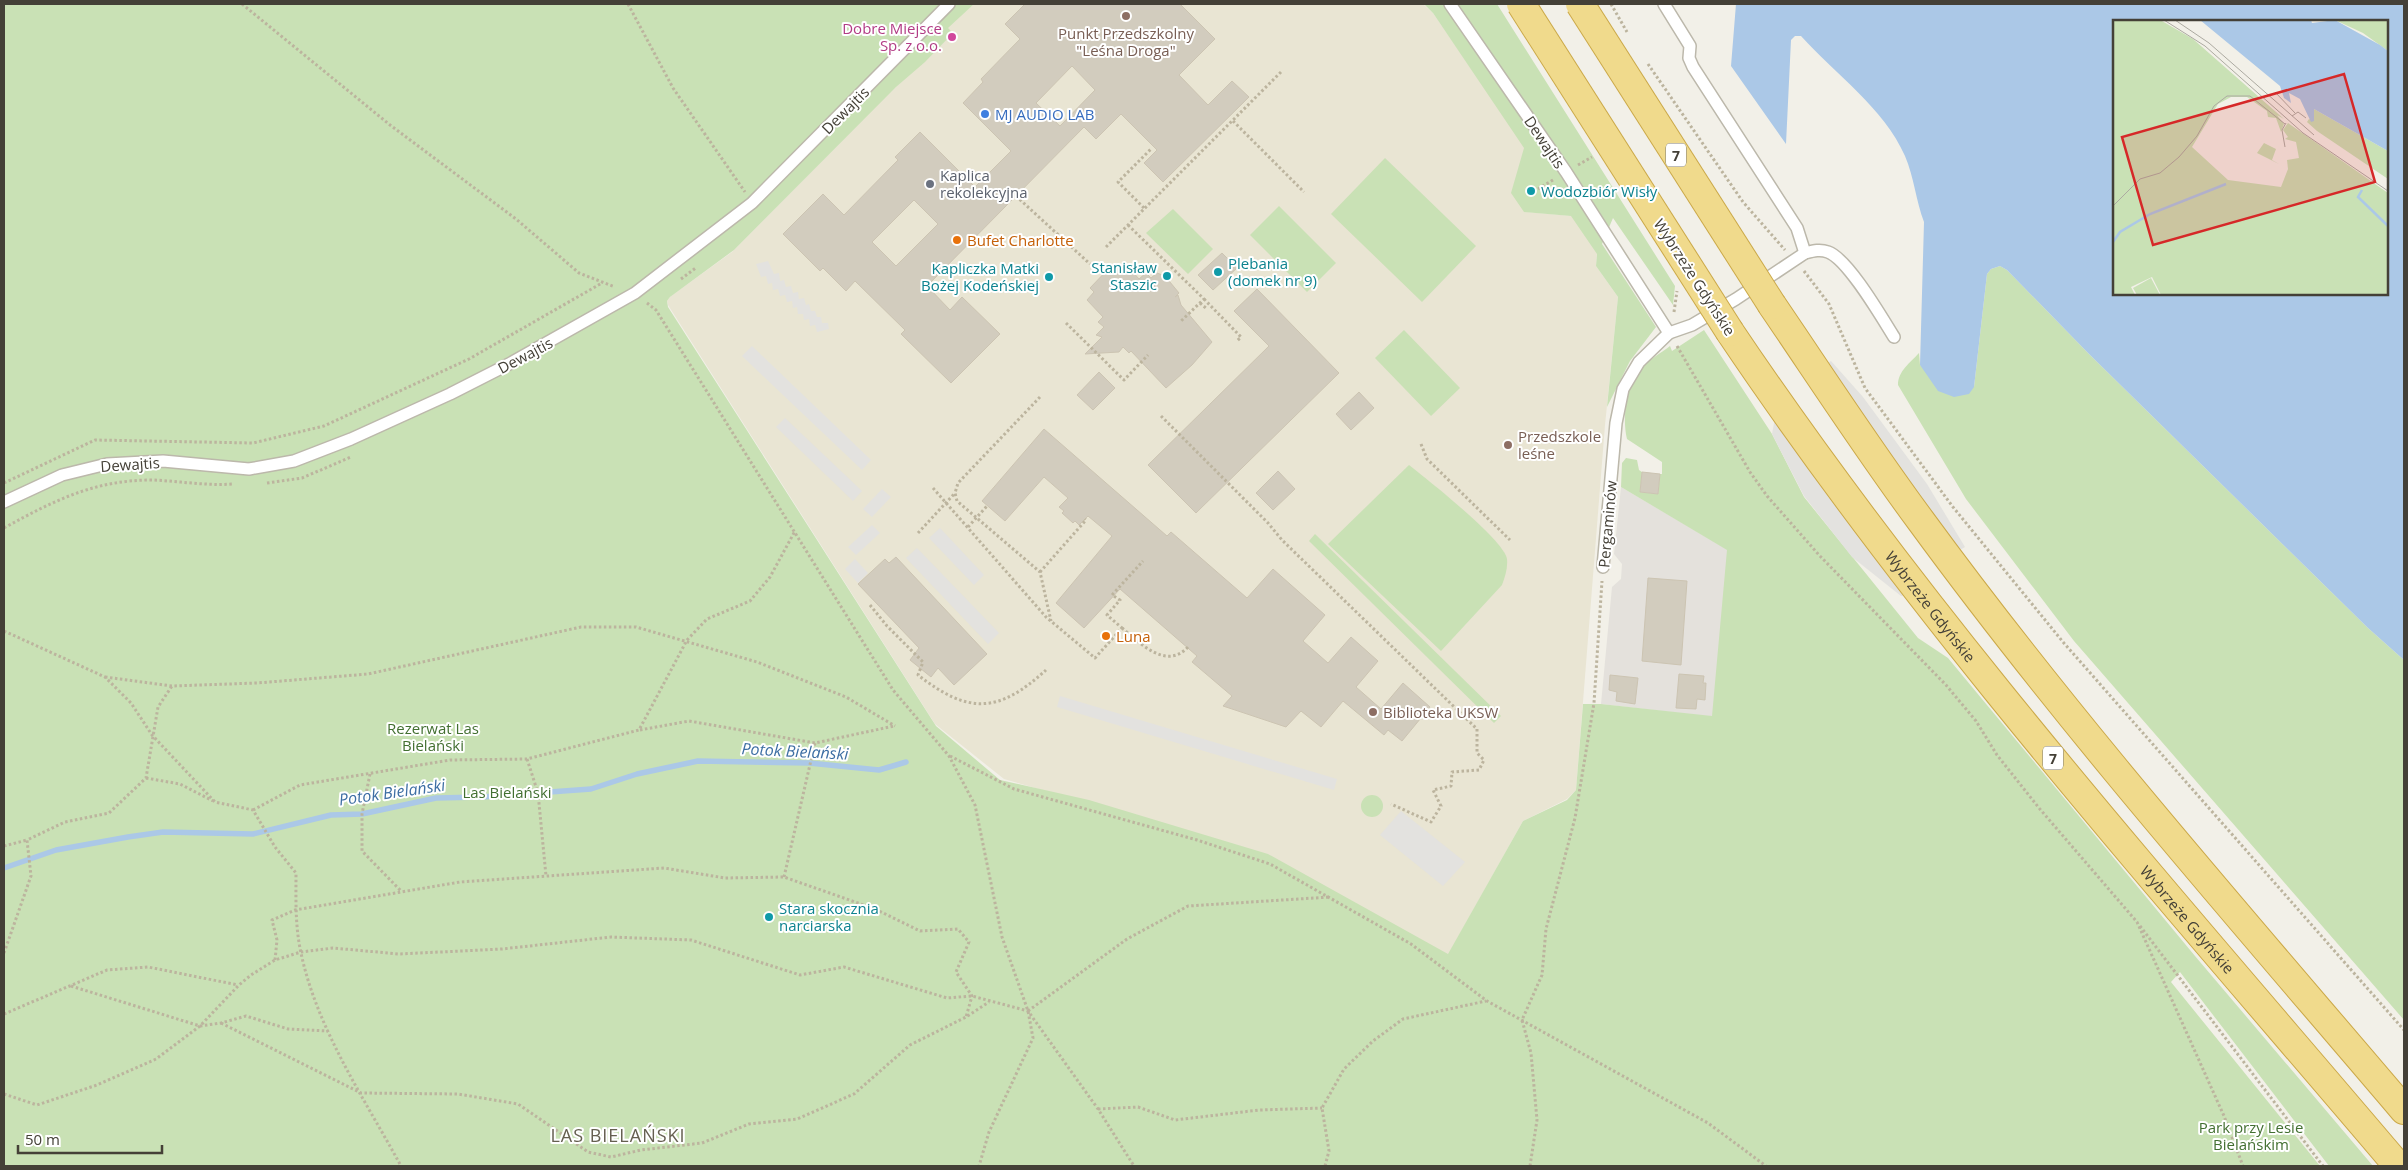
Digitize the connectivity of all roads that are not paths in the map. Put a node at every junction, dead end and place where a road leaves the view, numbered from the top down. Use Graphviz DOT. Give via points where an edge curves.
graph roads {
  1 [pos="949,4"];
  2 [pos="1450,4"];
  3 [pos="1521,4"];
  4 [pos="1580,4"];
  5 [pos="1664,4"];
  6 [pos="1805,253"];
  7 [pos="1669,333"];
  8 [pos="1894,337"];
  9 [pos="4,502"];
  10 [pos="1603,567"];
  11 [pos="2404,1110"];
  12 [pos="2398,1166"];
  1 -- 9 [label="lane, Dewajtis" via="752,203 634,293 542,346 450,394 351,439 294,460 249,469 163,461 108,464 62,475"];
  2 -- 7 [label="lane, Dewajtis" via="1566,172"];
  3 -- 12 [label="highway, Wybrzeże Gdyńskie / 7, bridge" via="1730,332 1830,474 1937,615 2105,821"];
  4 -- 11 [label="highway, 7, bridge" via="1772,305 1881,465 1981,600 2167,830"];
  5 -- 6 [label="lane" via="1690,46 1692,67 1797,228"];
  6 -- 7 [label="lane" via="1692,325"];
  6 -- 8 [label="lane" via="1818,250 1829,252 1838,259 1866,293"];
  7 -- 10 [label="lane, Pergaminów" via="1639,362 1623,389 1616,423"];
}
